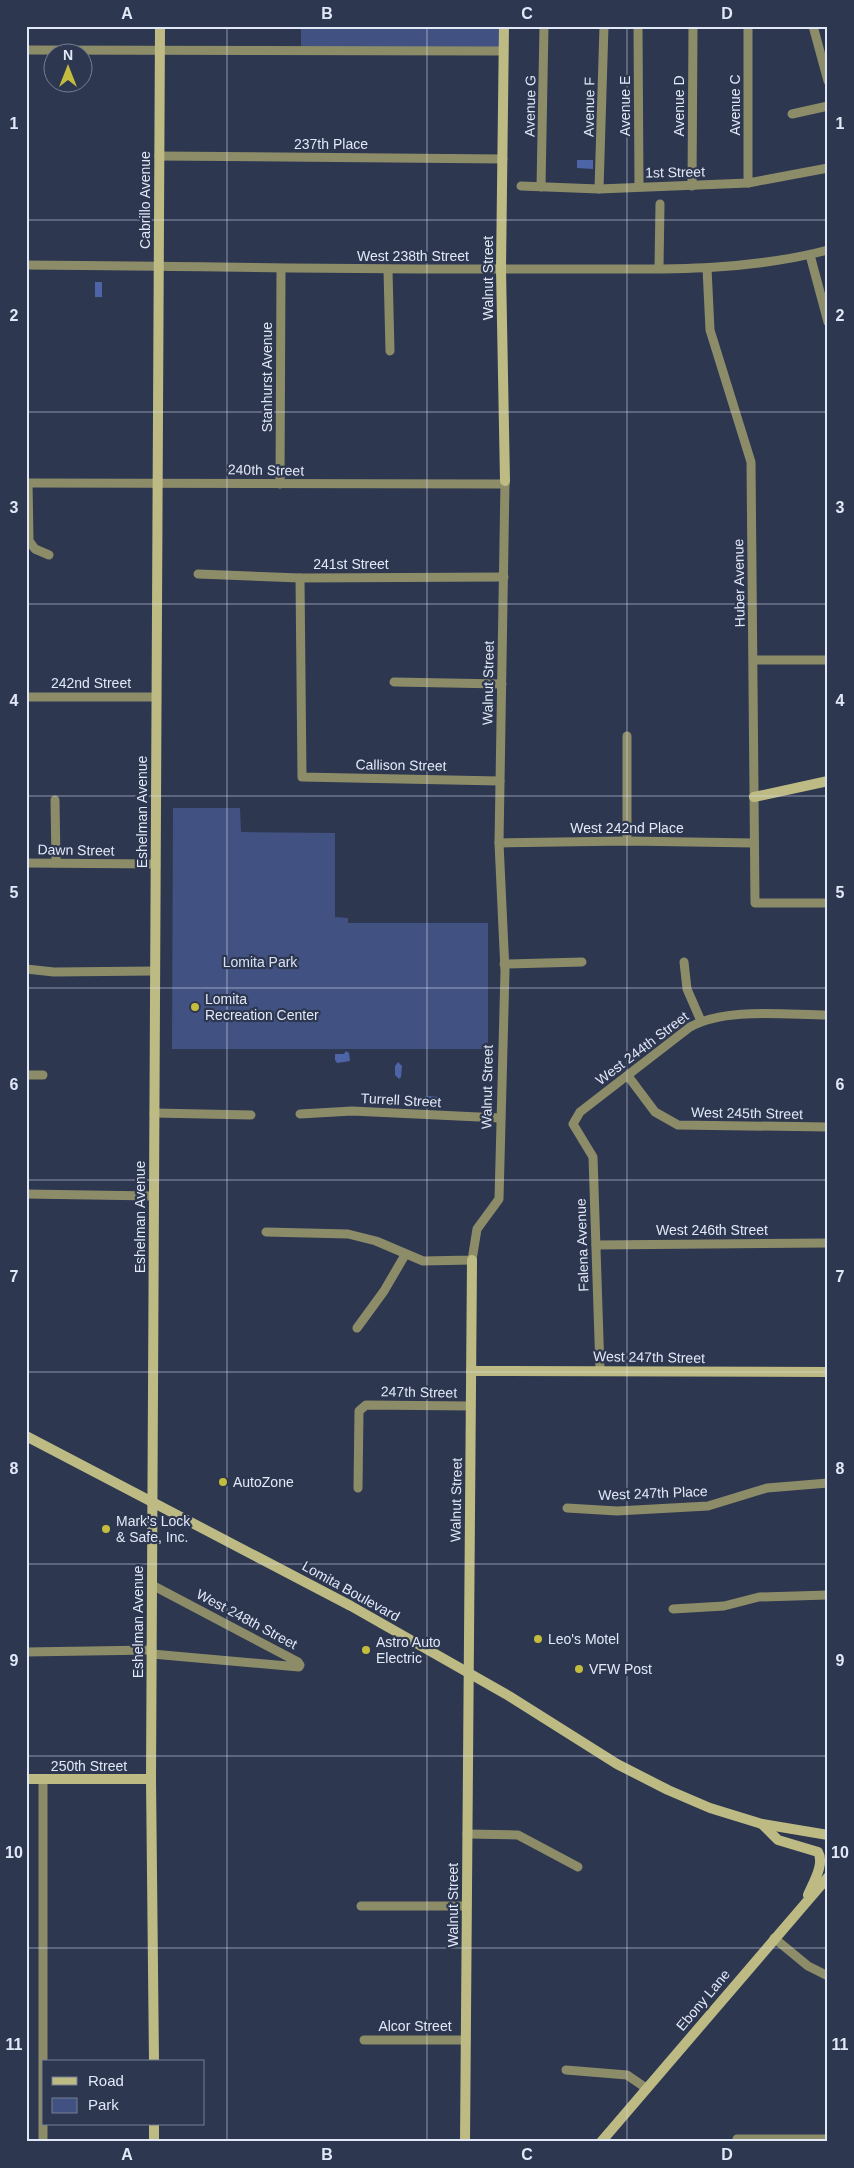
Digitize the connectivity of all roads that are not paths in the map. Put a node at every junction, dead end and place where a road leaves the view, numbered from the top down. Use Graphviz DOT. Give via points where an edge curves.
graph roads {
  1 [pos="160,26"];
  2 [pos="504,26"];
  3 [pos="544,26"];
  4 [pos="604,26"];
  5 [pos="638,26"];
  6 [pos="693,26"];
  7 [pos="748,26"];
  8 [pos="813,26"];
  9 [pos="26,50"];
  10 [pos="160,50"];
  11 [pos="504,50"];
  12 [pos="828,81"];
  13 [pos="828,106"];
  14 [pos="792,114"];
  15 [pos="159,156"];
  16 [pos="503,159"];
  17 [pos="828,168"];
  18 [pos="748,183"];
  19 [pos="522,186"];
  20 [pos="639,186"];
  21 [pos="692,186"];
  22 [pos="541,187"];
  23 [pos="599,189"];
  24 [pos="660,204"];
  25 [pos="828,250"];
  26 [pos="810,255"];
  27 [pos="26,265"];
  28 [pos="158,266"];
  29 [pos="659,268"];
  30 [pos="707,268"];
  31 [pos="281,269"];
  32 [pos="501,269"];
  33 [pos="388,270"];
  34 [pos="828,322"];
  35 [pos="390,351"];
  36 [pos="158,373"];
  37 [pos="158,482"];
  38 [pos="27,483"];
  39 [pos="505,483"];
  40 [pos="280,484"];
  41 [pos="49,555"];
  42 [pos="198,574"];
  43 [pos="504,577"];
  44 [pos="300,578"];
  45 [pos="754,660"];
  46 [pos="828,660"];
  47 [pos="394,682"];
  48 [pos="502,684"];
  49 [pos="26,697"];
  50 [pos="156,697"];
  51 [pos="627,736"];
  52 [pos="500,781"];
  53 [pos="828,781"];
  54 [pos="754,797"];
  55 [pos="54,800"];
  56 [pos="627,841"];
  57 [pos="499,843"];
  58 [pos="754,843"];
  59 [pos="26,863"];
  60 [pos="56,863"];
  61 [pos="156,864"];
  62 [pos="828,903"];
  63 [pos="582,962"];
  64 [pos="684,962"];
  65 [pos="504,964"];
  66 [pos="26,969"];
  67 [pos="155,971"];
  68 [pos="828,1015"];
  69 [pos="701,1021"];
  70 [pos="26,1075"];
  71 [pos="43,1075"];
  72 [pos="628,1076"];
  73 [pos="154,1113"];
  74 [pos="300,1114"];
  75 [pos="251,1115"];
  76 [pos="500,1118"];
  77 [pos="573,1124"];
  78 [pos="828,1127"];
  79 [pos="26,1194"];
  80 [pos="154,1196"];
  81 [pos="266,1232"];
  82 [pos="828,1243"];
  83 [pos="596,1245"];
  84 [pos="405,1255"];
  85 [pos="472,1260"];
  86 [pos="358,1328"];
  87 [pos="600,1370"];
  88 [pos="471,1371"];
  89 [pos="828,1372"];
  90 [pos="470,1406"];
  91 [pos="26,1436"];
  92 [pos="828,1483"];
  93 [pos="358,1488"];
  94 [pos="153,1502"];
  95 [pos="567,1508"];
  96 [pos="152,1585"];
  97 [pos="828,1595"];
  98 [pos="673,1610"];
  99 [pos="26,1652"];
  100 [pos="152,1652"];
  101 [pos="467,1673"];
  102 [pos="26,1779"];
  103 [pos="43,1779"];
  104 [pos="151,1780"];
  105 [pos="762,1824"];
  106 [pos="467,1834"];
  107 [pos="828,1835"];
  108 [pos="578,1867"];
  109 [pos="828,1878"];
  110 [pos="806,1901"];
  111 [pos="361,1906"];
  112 [pos="467,1906"];
  113 [pos="774,1938"];
  114 [pos="828,1976"];
  115 [pos="364,2040"];
  116 [pos="466,2040"];
  117 [pos="43,2060"];
  118 [pos="154,2060"];
  119 [pos="566,2070"];
  120 [pos="646,2088"];
  121 [pos="43,2126"];
  122 [pos="154,2126"];
  123 [pos="737,2139"];
  124 [pos="828,2140"];
  125 [pos="43,2142"];
  126 [pos="154,2142"];
  127 [pos="465,2142"];
  128 [pos="601,2142"];
  1 -- 10 [label="street, Cabrillo Avenue"];
  2 -- 11 [label="street, Walnut Street"];
  3 -- 22 [label="street, Avenue G"];
  4 -- 23 [label="street, Avenue F"];
  5 -- 20 [label="street, Avenue E"];
  6 -- 21 [label="street, Avenue D"];
  7 -- 18 [label="street, Avenue C"];
  8 -- 12 [label="street"];
  9 -- 10 [label="street"];
  10 -- 11 [label="street"];
  10 -- 15 [label="street, Cabrillo Avenue"];
  11 -- 16 [label="street, Walnut Street"];
  13 -- 14 [label="street"];
  15 -- 16 [label="street, 237th Place"];
  15 -- 28 [label="street, Cabrillo Avenue"];
  16 -- 32 [label="street, Walnut Street"];
  17 -- 18 [label="street, 1st Street"];
  18 -- 21 [label="street, 1st Street"];
  19 -- 22 [label="street, 1st Street"];
  20 -- 21 [label="street, 1st Street"];
  20 -- 23 [label="street, 1st Street"];
  22 -- 23 [label="street, 1st Street"];
  24 -- 29 [label="street"];
  25 -- 26 [label="street, West 238th Street"];
  26 -- 30 [label="street, West 238th Street" via="763,264"];
  26 -- 34 [label="street"];
  27 -- 28 [label="street, West 238th Street"];
  28 -- 31 [label="street, West 238th Street"];
  28 -- 36 [label="street, Cabrillo Avenue"];
  29 -- 30 [label="street, West 238th Street"];
  29 -- 32 [label="street, West 238th Street"];
  30 -- 45 [label="street, Huber Avenue" via="710,330 751,462"];
  31 -- 33 [label="street, West 238th Street"];
  31 -- 40 [label="street, Stanhurst Avenue"];
  32 -- 33 [label="street, West 238th Street"];
  32 -- 39 [label="street, Walnut Street"];
  33 -- 35 [label="street"];
  36 -- 37 [label="street, Eshelman Avenue"];
  37 -- 38 [label="street, 240th Street"];
  37 -- 40 [label="street, 240th Street"];
  37 -- 50 [label="street, Eshelman Avenue"];
  38 -- 41 [label="street, 240th Street" via="29,540 35,549"];
  39 -- 40 [label="street, 240th Street"];
  39 -- 43 [label="street, Walnut Street"];
  42 -- 44 [label="street, 241st Street"];
  43 -- 44 [label="street, 241st Street"];
  43 -- 48 [label="street, Walnut Street"];
  44 -- 52 [label="street, Callison Street" via="302,778"];
  45 -- 46 [label="street"];
  45 -- 54 [label="street, Huber Avenue"];
  47 -- 48 [label="street"];
  48 -- 52 [label="street, Walnut Street"];
  49 -- 50 [label="street, 242nd Street"];
  50 -- 61 [label="street, Eshelman Avenue"];
  51 -- 56 [label="street"];
  52 -- 57 [label="street, Walnut Street"];
  53 -- 54 [label="street"];
  54 -- 58 [label="street, Huber Avenue"];
  55 -- 60 [label="street"];
  56 -- 57 [label="street, West 242nd Place"];
  56 -- 58 [label="street, West 242nd Place"];
  57 -- 65 [label="street, Walnut Street"];
  58 -- 62 [label="street, Huber Avenue" via="755,903"];
  59 -- 60 [label="street, Dawn Street"];
  60 -- 61 [label="street, Dawn Street"];
  61 -- 67 [label="street, Eshelman Avenue"];
  63 -- 65 [label="street"];
  64 -- 69 [label="street" via="687,989"];
  65 -- 76 [label="street, Walnut Street"];
  66 -- 67 [label="street" via="54,972"];
  67 -- 73 [label="street, Eshelman Avenue"];
  68 -- 69 [label="street, West 244th Street" via="720,1015"];
  69 -- 72 [label="street, West 244th Street"];
  70 -- 71 [label="street"];
  72 -- 77 [label="street, West 244th Street" via="580,1112"];
  72 -- 78 [label="street, West 245th Street" via="655,1112 678,1125"];
  73 -- 75 [label="street"];
  73 -- 80 [label="street, Eshelman Avenue"];
  74 -- 76 [label="street, Turrell Street" via="352,1112"];
  76 -- 85 [label="street, Walnut Street" via="499,1199 477,1229"];
  77 -- 83 [label="street, Falena Avenue" via="593,1157"];
  79 -- 80 [label="street"];
  80 -- 94 [label="street, Eshelman Avenue"];
  81 -- 84 [label="street" via="348,1234 376,1241"];
  82 -- 83 [label="street, West 246th Street"];
  83 -- 87 [label="street, Falena Avenue"];
  84 -- 85 [label="street" via="423,1261"];
  84 -- 86 [label="street"];
  85 -- 88 [label="street, Walnut Street"];
  87 -- 88 [label="street, West 247th Street"];
  87 -- 89 [label="street, West 247th Street"];
  88 -- 90 [label="street, Walnut Street"];
  90 -- 93 [label="street, 247th Street" via="366,1405 359,1411"];
  90 -- 101 [label="street, Walnut Street"];
  91 -- 94 [label="street, Lomita Boulevard"];
  92 -- 95 [label="street, West 247th Place" via="767,1488 708,1506 616,1510"];
  94 -- 96 [label="street, Eshelman Avenue"];
  94 -- 101 [label="street, Lomita Boulevard" via="343,1602"];
  96 -- 100 [label="street, Eshelman Avenue"];
  96 -- 100 [label="street, West 248th Street" via="300,1665"];
  97 -- 98 [label="street" via="759,1597 724,1606"];
  99 -- 100 [label="street, West 248th Street"];
  100 -- 104 [label="street, Eshelman Avenue"];
  101 -- 105 [label="street, Lomita Boulevard" via="617,1764 710,1808"];
  101 -- 106 [label="street, Walnut Street"];
  102 -- 103 [label="street, 250th Street"];
  103 -- 104 [label="street, 250th Street"];
  103 -- 117 [label="street"];
  104 -- 118 [label="street, Eshelman Avenue"];
  105 -- 107 [label="street, Lomita Boulevard"];
  105 -- 110 [label="street" via="778,1840 814,1849 820,1856 820,1865"];
  106 -- 108 [label="street" via="518,1835"];
  106 -- 112 [label="street, Walnut Street"];
  109 -- 110 [label="street, Ebony Lane"];
  110 -- 113 [label="street, Ebony Lane"];
  111 -- 112 [label="street"];
  112 -- 116 [label="street, Walnut Street"];
  113 -- 114 [label="street" via="808,1966"];
  113 -- 120 [label="street, Ebony Lane"];
  115 -- 116 [label="street, Alcor Street"];
  116 -- 127 [label="street, Walnut Street"];
  119 -- 120 [label="street" via="627,2075"];
  120 -- 128 [label="street, Ebony Lane"];
  121 -- 125 [label="street"];
  122 -- 126 [label="street"];
  123 -- 124 [label="street"];
}
